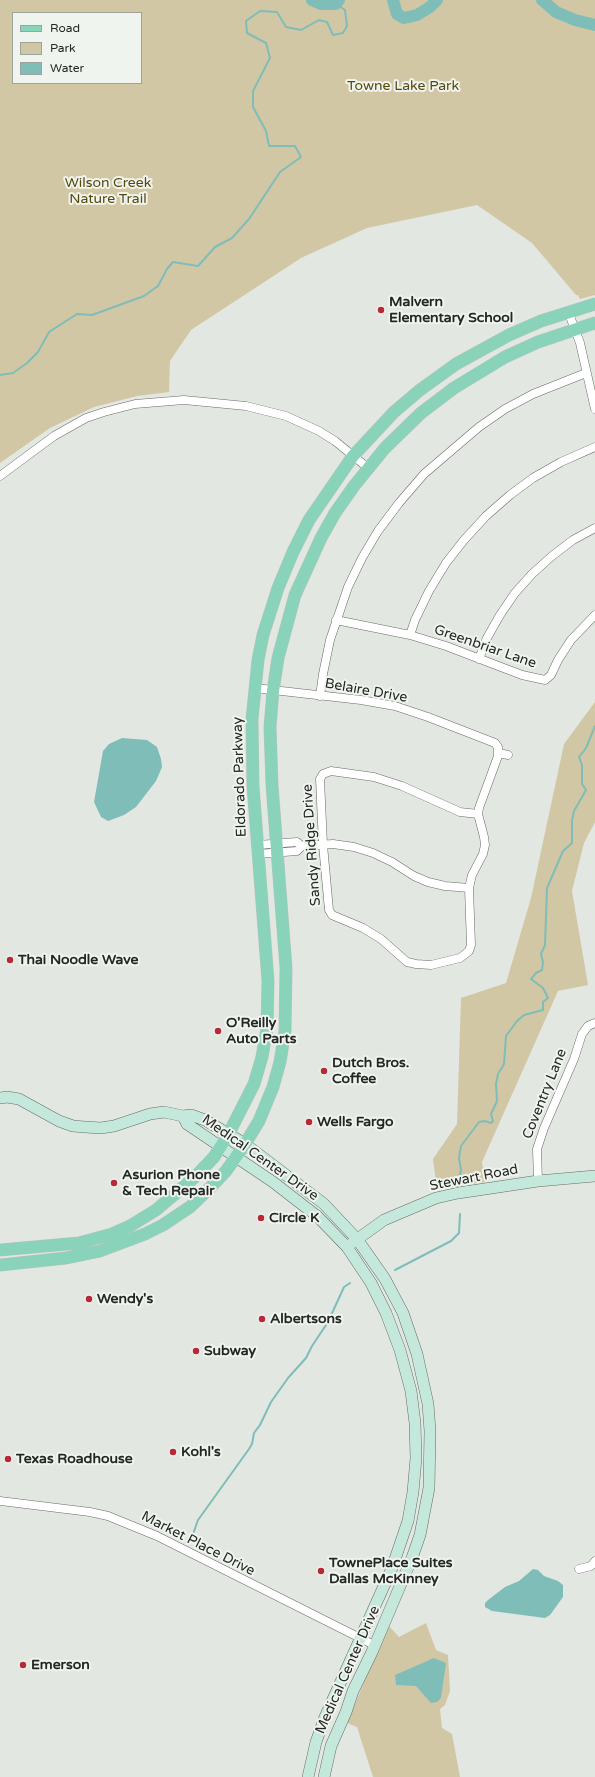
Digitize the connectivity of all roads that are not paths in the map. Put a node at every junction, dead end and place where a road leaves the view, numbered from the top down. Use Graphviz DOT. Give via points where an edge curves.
graph roads {
  1 [pos="595,304"];
  2 [pos="568,312"];
  3 [pos="595,323"];
  4 [pos="576,329"];
  5 [pos="586,373"];
  6 [pos="595,409"];
  7 [pos="595,447"];
  8 [pos="353,456"];
  9 [pos="368,468"];
  10 [pos="0,476"];
  11 [pos="595,528"];
  12 [pos="278,588"];
  13 [pos="295,595"];
  14 [pos="595,615"];
  15 [pos="336,620"];
  16 [pos="410,635"];
  17 [pos="479,659"];
  18 [pos="255,688"];
  19 [pos="273,691"];
  20 [pos="320,696"];
  21 [pos="499,753"];
  22 [pos="508,755"];
  23 [pos="478,814"];
  24 [pos="322,845"];
  25 [pos="276,848"];
  26 [pos="258,849"];
  27 [pos="468,888"];
  28 [pos="286,968"];
  29 [pos="267,975"];
  30 [pos="595,1023"];
  31 [pos="284,1041"];
  32 [pos="2,1095"];
  33 [pos="183,1116"];
  34 [pos="228,1135"];
  35 [pos="244,1144"];
  36 [pos="221,1146"];
  37 [pos="236,1157"];
  38 [pos="595,1176"];
  39 [pos="538,1181"];
  40 [pos="303,1187"];
  41 [pos="171,1198"];
  42 [pos="294,1198"];
  43 [pos="96,1239"];
  44 [pos="357,1239"];
  45 [pos="347,1247"];
  46 [pos="0,1250"];
  47 [pos="100,1251"];
  48 [pos="45,1261"];
  49 [pos="0,1265"];
  50 [pos="428,1407"];
  51 [pos="413,1410"];
  52 [pos="0,1501"];
  53 [pos="595,1562"];
  54 [pos="580,1569"];
  55 [pos="360,1639"];
  56 [pos="374,1645"];
  57 [pos="308,1777"];
  58 [pos="324,1777"];
  1 -- 2 [label="main road, Eldorado Parkway"];
  2 -- 4 [label="street"];
  2 -- 8 [label="main road, Eldorado Parkway" via="508,335 456,364 394,412"];
  3 -- 4 [label="main road"];
  4 -- 5 [label="street"];
  4 -- 9 [label="main road" via="505,357 454,388 404,428"];
  5 -- 6 [label="street"];
  5 -- 15 [label="street" via="533,394 505,409 479,427 424,474 378,531 351,582"];
  7 -- 16 [label="street" via="561,462 534,478 486,516 446,563 429,591"];
  8 -- 9 [label="street"];
  8 -- 10 [label="street" via="319,431 269,411 224,402 158,401 114,409 86,418 54,436"];
  8 -- 12 [label="main road, Eldorado Parkway" via="308,520"];
  9 -- 13 [label="main road" via="335,513"];
  11 -- 17 [label="street" via="552,556 515,593 487,638"];
  12 -- 13 [label="main road"];
  12 -- 18 [label="main road, Eldorado Parkway" via="263,635"];
  13 -- 19 [label="main road" via="283,635"];
  14 -- 17 [label="street, Greenbriar Lane" via="571,640 547,679 540,680 522,675"];
  15 -- 16 [label="street, Greenbriar Lane"];
  15 -- 20 [label="street" via="324,667"];
  16 -- 17 [label="street, Greenbriar Lane"];
  18 -- 19 [label="street, Belaire Drive"];
  18 -- 26 [label="main road, Eldorado Parkway" via="251,733"];
  19 -- 20 [label="street, Belaire Drive"];
  19 -- 25 [label="main road" via="270,744"];
  20 -- 21 [label="street, Belaire Drive" via="395,706 428,716 495,743"];
  21 -- 22 [label="street"];
  21 -- 23 [label="street" via="480,802"];
  23 -- 24 [label="street, Sandy Ridge Drive" via="460,812 402,786 374,778 331,771 323,774 320,779"];
  23 -- 27 [label="street" via="485,845"];
  24 -- 25 [label="street" via="302,846 297,851"];
  24 -- 27 [label="street" via="354,847 392,862 428,882"];
  24 -- 27 [label="street, Sandy Ridge Drive" via="329,910 332,915 381,939 408,962 430,965 460,958 469,951 471,945"];
  25 -- 26 [label="street"];
  25 -- 28 [label="main road"];
  26 -- 29 [label="main road, Eldorado Parkway"];
  28 -- 29 [label="main road"];
  28 -- 31 [label="main road"];
  29 -- 31 [label="main road" via="274,1005 272,1035 276,1040"];
  29 -- 34 [label="main road, Eldorado Parkway" via="267,1028 259,1070 248,1099"];
  30 -- 39 [label="street, Coventry Lane" via="588,1026 582,1034 539,1142"];
  31 -- 35 [label="main road" via="267,1103"];
  32 -- 33 [label="street, Medical Center Drive" via="19,1099 59,1121 79,1126 114,1126 164,1112"];
  33 -- 34 [label="street, Medical Center Drive" via="191,1115 205,1120"];
  33 -- 36 [label="street, Medical Center Drive" via="187,1124"];
  34 -- 35 [label="street, Medical Center Drive"];
  34 -- 36 [label="main road, Eldorado Parkway"];
  35 -- 37 [label="main road"];
  35 -- 40 [label="street, Medical Center Drive"];
  36 -- 37 [label="street, Medical Center Drive"];
  36 -- 41 [label="main road, Eldorado Parkway" via="214,1157"];
  37 -- 42 [label="street, Medical Center Drive"];
  37 -- 47 [label="main road" via="226,1171 190,1207 145,1234"];
  38 -- 39 [label="street, Stewart Road"];
  39 -- 44 [label="street, Stewart Road" via="436,1198 384,1220"];
  40 -- 42 [label="street"];
  40 -- 44 [label="street, Medical Center Drive" via="324,1204"];
  41 -- 43 [label="main road, Eldorado Parkway" via="130,1226"];
  41 -- 47 [label="main road" via="156,1216 107,1242"];
  42 -- 45 [label="street, Medical Center Drive" via="317,1216"];
  43 -- 46 [label="main road, Eldorado Parkway" via="62,1246"];
  43 -- 48 [label="main road" via="93,1248 56,1255"];
  44 -- 45 [label="street, Stewart Road"];
  44 -- 50 [label="street, Medical Center Drive" via="385,1279 403,1313 417,1354"];
  45 -- 51 [label="street, Medical Center Drive" via="371,1283 386,1313 400,1350 411,1391"];
  47 -- 48 [label="main road"];
  48 -- 49 [label="main road"];
  50 -- 51 [label="street"];
  50 -- 56 [label="street, Medical Center Drive" via="431,1466 424,1516 412,1558"];
  51 -- 55 [label="street, Medical Center Drive" via="416,1458 408,1521 392,1568"];
  52 -- 55 [label="street, Market Place Drive" via="108,1516 157,1536"];
  53 -- 54 [label="street"];
  55 -- 56 [label="street, Market Place Drive"];
  55 -- 57 [label="street, Medical Center Drive" via="325,1717"];
  56 -- 58 [label="street, Medical Center Drive" via="331,1746"];
}
